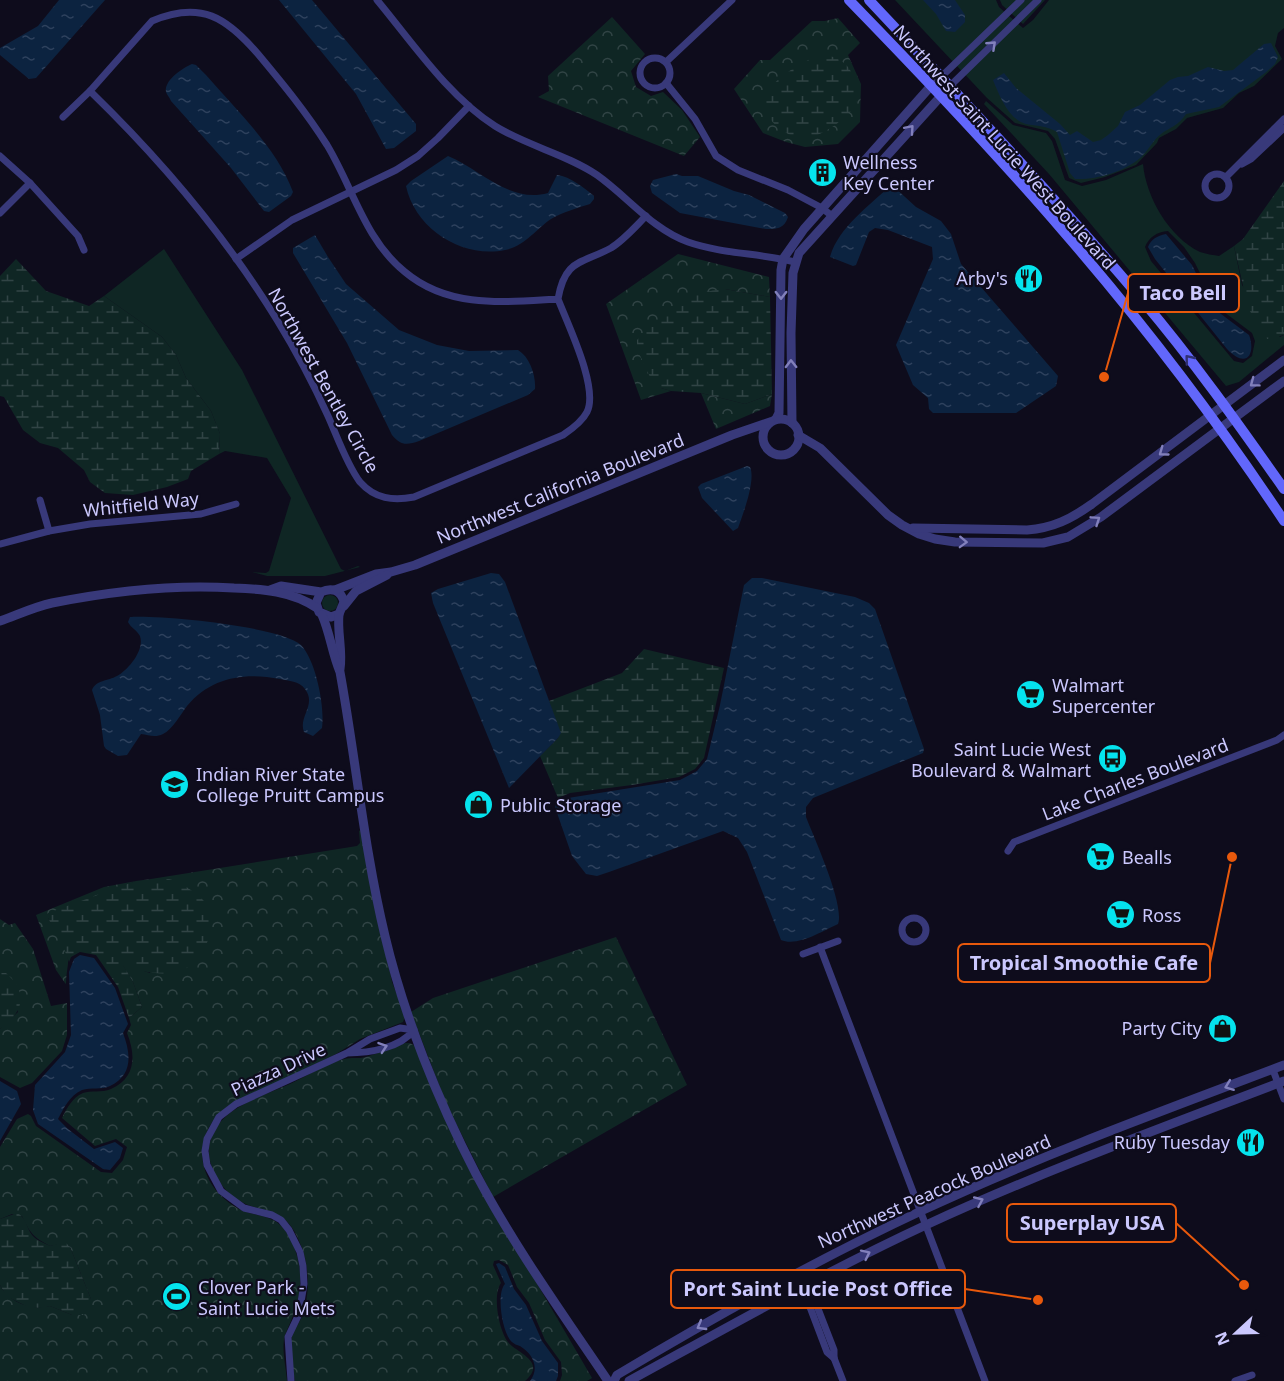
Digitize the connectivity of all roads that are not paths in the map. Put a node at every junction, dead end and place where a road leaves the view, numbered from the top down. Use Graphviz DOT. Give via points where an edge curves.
graph roads {
  1 [pos="377,0"];
  2 [pos="732,0"];
  3 [pos="849,0"];
  4 [pos="869,0"];
  5 [pos="1021,0"];
  6 [pos="1038,0"];
  7 [pos="666,62"];
  8 [pos="942,77"];
  9 [pos="666,83"];
  10 [pos="950,86"];
  11 [pos="930,87"];
  12 [pos="90,91"];
  13 [pos="939,96"];
  14 [pos="469,106"];
  15 [pos="63,117"];
  16 [pos="1284,119"];
  17 [pos="1279,130"];
  18 [pos="0,156"];
  19 [pos="1226,177"];
  20 [pos="30,183"];
  21 [pos="351,192"];
  22 [pos="1029,194"];
  23 [pos="822,208"];
  24 [pos="0,213"];
  25 [pos="646,216"];
  26 [pos="832,216"];
  27 [pos="84,250"];
  28 [pos="1099,250"];
  29 [pos="236,259"];
  30 [pos="783,259"];
  31 [pos="795,262"];
  32 [pos="558,299"];
  33 [pos="1284,360"];
  34 [pos="1284,381"];
  35 [pos="1225,405"];
  36 [pos="588,411"];
  37 [pos="597,414"];
  38 [pos="1210,417"];
  39 [pos="1234,418"];
  40 [pos="773,421"];
  41 [pos="792,423"];
  42 [pos="1219,429"];
  43 [pos="741,433"];
  44 [pos="798,435"];
  45 [pos="813,443"];
  46 [pos="764,444"];
  47 [pos="796,446"];
  48 [pos="1243,462"];
  49 [pos="1284,489"];
  50 [pos="378,496"];
  51 [pos="40,500"];
  52 [pos="236,504"];
  53 [pos="374,505"];
  54 [pos="1284,512"];
  55 [pos="1284,521"];
  56 [pos="907,527"];
  57 [pos="1042,529"];
  58 [pos="49,531"];
  59 [pos="1043,543"];
  60 [pos="0,544"];
  61 [pos="391,572"];
  62 [pos="270,590"];
  63 [pos="335,590"];
  64 [pos="321,592"];
  65 [pos="341,610"];
  66 [pos="320,611"];
  67 [pos="0,621"];
  68 [pos="340,672"];
  69 [pos="1284,735"];
  70 [pos="1280,740"];
  71 [pos="1008,851"];
  72 [pos="838,941"];
  73 [pos="820,947"];
  74 [pos="802,954"];
  75 [pos="414,1030"];
  76 [pos="347,1053"];
  77 [pos="1284,1065"];
  78 [pos="1273,1070"];
  79 [pos="1281,1082"];
  80 [pos="1284,1099"];
  81 [pos="921,1211"];
  82 [pos="926,1225"];
  83 [pos="859,1242"];
  84 [pos="805,1285"];
  85 [pos="1252,1375"];
  86 [pos="291,1381"];
  87 [pos="608,1381"];
  88 [pos="614,1381"];
  89 [pos="629,1381"];
  90 [pos="843,1381"];
  91 [pos="985,1381"];
  92 [pos="1235,1381"];
  1 -- 14 [label="street"];
  2 -- 7 [label="street"];
  3 -- 11 [label="main road, Northwest Saint Lucie West Boulevard"];
  4 -- 8 [label="main road"];
  5 -- 8 [label="street"];
  10 -- 6 [label="street, one-way"];
  7 -- 9 [label="street" via="670,70"];
  7 -- 9 [label="street" via="657,57 647,59 640,72 647,85 657,88"];
  8 -- 10 [label="main road"];
  8 -- 11 [label="street"];
  9 -- 23 [label="street" via="695,119 716,156"];
  10 -- 13 [label="street"];
  10 -- 28 [label="main road"];
  11 -- 13 [label="main road, Northwest Saint Lucie West Boulevard"];
  11 -- 23 [label="street"];
  12 -- 15 [label="street"];
  12 -- 21 [label="street" via="152,21 178,8 196,6 209,10 231,24 296,99"];
  12 -- 29 [label="street, Northwest Bentley Circle" via="134,134"];
  13 -- 22 [label="main road, Northwest Saint Lucie West Boulevard"];
  26 -- 13 [label="street, one-way"];
  14 -- 21 [label="street" via="418,156"];
  14 -- 25 [label="street" via="513,136 594,173"];
  16 -- 17 [label="street"];
  17 -- 19 [label="street"];
  18 -- 20 [label="street"];
  20 -- 24 [label="street"];
  20 -- 27 [label="street" via="78,236"];
  21 -- 29 [label="street" via="291,220"];
  21 -- 32 [label="street" via="386,255 424,285 444,295 482,302"];
  22 -- 28 [label="main road" via="1043,195"];
  22 -- 38 [label="main road, Northwest Saint Lucie West Boulevard" via="1096,271"];
  23 -- 26 [label="street"];
  23 -- 30 [label="street"];
  25 -- 30 [label="street" via="689,242"];
  25 -- 32 [label="street" via="612,247 574,264 560,285"];
  26 -- 31 [label="street"];
  35 -- 28 [label="main road, one-way"];
  29 -- 50 [label="street, Northwest Bentley Circle" via="277,320 354,472"];
  30 -- 31 [label="street"];
  30 -- 40 [label="street, one-way" via="779,412"];
  41 -- 31 [label="street, one-way"];
  32 -- 36 [label="street" via="589,378"];
  33 -- 35 [label="street, one-way"];
  34 -- 39 [label="street"];
  35 -- 38 [label="street"];
  35 -- 39 [label="main road"];
  36 -- 37 [label="street"];
  36 -- 50 [label="street, Northwest Bentley Circle" via="563,435 414,497"];
  38 -- 42 [label="main road, Northwest Saint Lucie West Boulevard"];
  38 -- 57 [label="street, one-way" via="1075,516"];
  39 -- 42 [label="street"];
  39 -- 49 [label="main road"];
  40 -- 41 [label="street"];
  40 -- 43 [label="street, Northwest California Boulevard"];
  40 -- 46 [label="street" via="763,432"];
  41 -- 44 [label="street"];
  42 -- 48 [label="main road, Northwest Saint Lucie West Boulevard"];
  59 -- 42 [label="street, one-way" via="1068,537 1101,518"];
  43 -- 46 [label="street" via="751,434"];
  43 -- 61 [label="street, Northwest California Boulevard"];
  44 -- 45 [label="street"];
  44 -- 47 [label="street"];
  45 -- 47 [label="street"];
  45 -- 56 [label="street" via="888,515"];
  46 -- 47 [label="street" via="772,452 783,454"];
  48 -- 54 [label="main road" via="1260,477"];
  48 -- 55 [label="main road, Northwest Saint Lucie West Boulevard"];
  50 -- 53 [label="street"];
  51 -- 58 [label="street"];
  52 -- 58 [label="street, Whitfield Way" via="201,514"];
  56 -- 57 [label="street"];
  56 -- 59 [label="street, one-way" via="945,541"];
  57 -- 59 [label="street"];
  58 -- 60 [label="street, Whitfield Way"];
  61 -- 63 [label="street, Northwest California Boulevard" via="361,578"];
  61 -- 65 [label="street, Northwest California Boulevard" via="356,591"];
  62 -- 64 [label="street" via="281,586"];
  62 -- 66 [label="street" via="308,602"];
  62 -- 67 [label="street" via="143,588 50,604"];
  63 -- 64 [label="street"];
  63 -- 65 [label="street" via="343,598"];
  64 -- 66 [label="street" via="317,598"];
  65 -- 66 [label="street" via="331,617"];
  65 -- 68 [label="street"];
  66 -- 68 [label="street"];
  68 -- 75 [label="street" via="375,891 402,999"];
  69 -- 70 [label="street, Lake Charles Boulevard"];
  70 -- 71 [label="street, Lake Charles Boulevard" via="1014,842"];
  72 -- 73 [label="street"];
  73 -- 74 [label="street"];
  73 -- 81 [label="street"];
  75 -- 76 [label="street, Piazza Drive" via="400,1028"];
  76 -- 75 [label="street, Piazza Drive, one-way" via="378,1049 404,1040"];
  75 -- 87 [label="street" via="443,1105 477,1175 534,1271"];
  76 -- 86 [label="street, Piazza Drive" via="232,1107 214,1124 205,1146 207,1165 221,1191 244,1208 281,1220 300,1252 304,1284 299,1314 288,1337"];
  77 -- 78 [label="street, Northwest Peacock Boulevard"];
  78 -- 79 [label="street"];
  78 -- 81 [label="street, Northwest Peacock Boulevard, one-way" via="1049,1156"];
  79 -- 80 [label="street"];
  82 -- 79 [label="street, Northwest Peacock Boulevard, one-way" via="1030,1179"];
  81 -- 82 [label="street"];
  81 -- 83 [label="street, Northwest Peacock Boulevard"];
  84 -- 82 [label="street, Northwest Peacock Boulevard, one-way"];
  82 -- 91 [label="street"];
  83 -- 84 [label="street" via="850,1251 809,1272 804,1278"];
  83 -- 88 [label="street, Northwest Peacock Boulevard, one-way" via="705,1323 617,1375"];
  84 -- 89 [label="street, Northwest Peacock Boulevard"];
  84 -- 90 [label="street" via="827,1352 834,1358"];
  85 -- 92 [label="street"];
}
